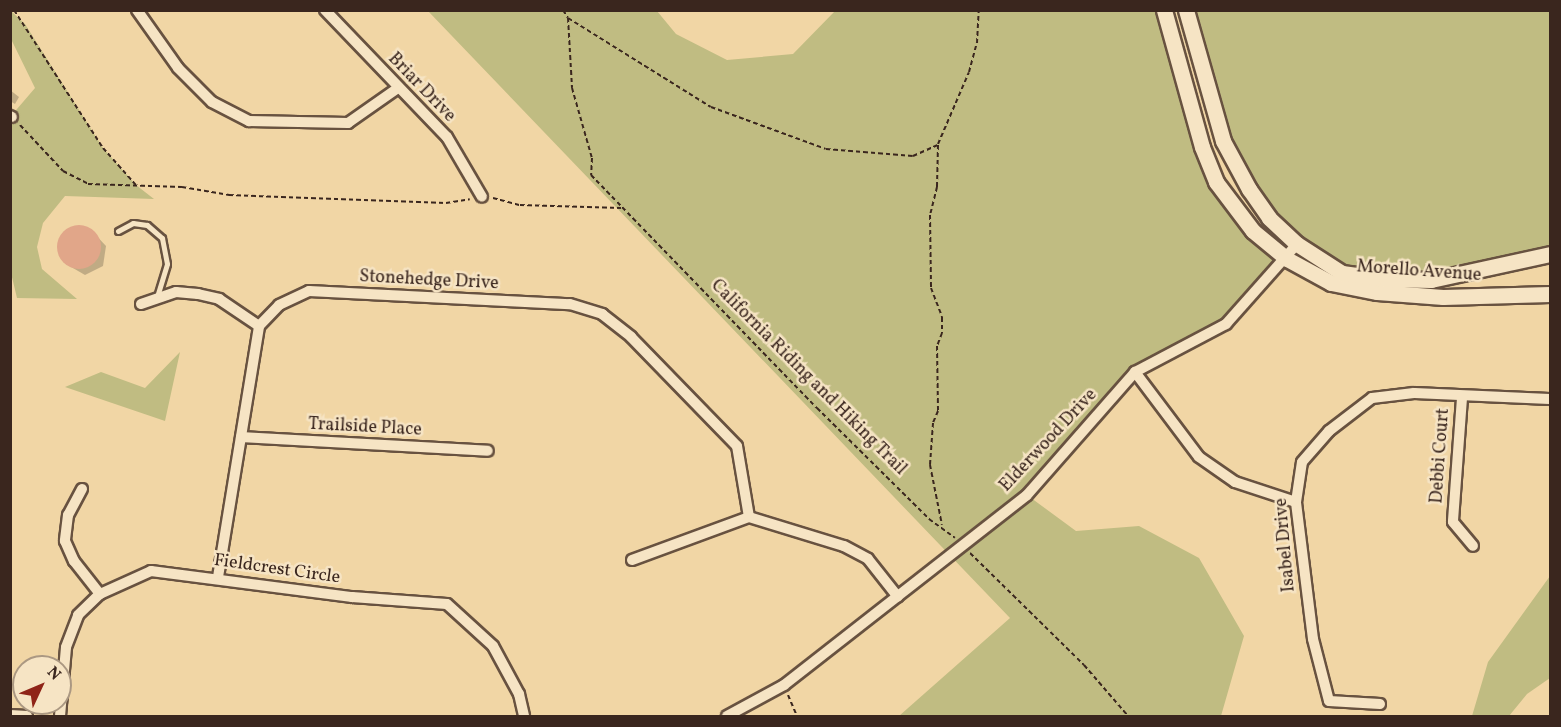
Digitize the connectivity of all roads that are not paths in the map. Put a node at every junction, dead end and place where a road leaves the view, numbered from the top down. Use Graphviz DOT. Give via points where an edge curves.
graph roads {
  1 [pos="137,10"];
  2 [pos="325,10"];
  3 [pos="1164,10"];
  4 [pos="1186,10"];
  5 [pos="398,88"];
  6 [pos="482,197"];
  7 [pos="118,231"];
  8 [pos="1297,244"];
  9 [pos="1551,254"];
  10 [pos="1287,260"];
  11 [pos="1551,294"];
  12 [pos="156,297"];
  13 [pos="141,304"];
  14 [pos="259,326"];
  15 [pos="1135,372"];
  16 [pos="1462,398"];
  17 [pos="1551,399"];
  18 [pos="241,438"];
  19 [pos="488,451"];
  20 [pos="82,489"];
  21 [pos="1296,502"];
  22 [pos="749,517"];
  23 [pos="1473,546"];
  24 [pos="632,560"];
  25 [pos="218,577"];
  26 [pos="100,594"];
  27 [pos="898,597"];
  28 [pos="1380,704"];
  29 [pos="10,715"];
  30 [pos="27,717"];
  31 [pos="60,717"];
  32 [pos="524,717"];
  33 [pos="727,717"];
  1 -- 5 [label="street" via="178,68 212,102 249,121 348,123"];
  2 -- 5 [label="street, Briar Drive"];
  3 -- 10 [label="street, Morello Avenue" via="1202,147 1216,182 1253,231"];
  4 -- 8 [label="street, Morello Avenue" via="1223,141 1256,199"];
  5 -- 6 [label="street, Briar Drive" via="447,137"];
  7 -- 12 [label="lane" via="134,223 147,225 162,238 167,264"];
  8 -- 9 [label="street, Morello Avenue" via="1342,273 1386,279 1442,278"];
  8 -- 10 [label="street, Elderwood Drive"];
  10 -- 11 [label="street, Morello Avenue" via="1331,283 1377,291 1443,297"];
  10 -- 15 [label="street, Elderwood Drive" via="1226,324"];
  12 -- 13 [label="street"];
  12 -- 14 [label="street" via="176,292 219,299"];
  14 -- 18 [label="street"];
  14 -- 22 [label="street, Stonehedge Drive" via="279,305 309,291 570,304 602,314 631,337 737,446"];
  15 -- 21 [label="street" via="1199,457 1235,482"];
  15 -- 27 [label="street, Elderwood Drive" via="1027,495"];
  16 -- 17 [label="street, Isabel Drive"];
  16 -- 21 [label="street, Isabel Drive" via="1414,393 1372,398 1329,430 1302,462"];
  16 -- 23 [label="street, Debbi Court" via="1453,522"];
  18 -- 19 [label="street, Trailside Place"];
  18 -- 25 [label="street"];
  20 -- 26 [label="street" via="68,515 64,541"];
  21 -- 28 [label="street, Isabel Drive" via="1313,639 1329,701"];
  22 -- 24 [label="street"];
  22 -- 27 [label="street" via="844,546 868,559"];
  25 -- 26 [label="street, Fieldcrest Circle" via="152,571"];
  25 -- 32 [label="street, Fieldcrest Circle" via="352,597 447,604 493,646 519,694"];
  26 -- 31 [label="street, Fieldcrest Circle" via="78,615 66,647"];
  27 -- 33 [label="street, Elderwood Drive" via="784,685"];
  29 -- 30 [label="street"];
}
